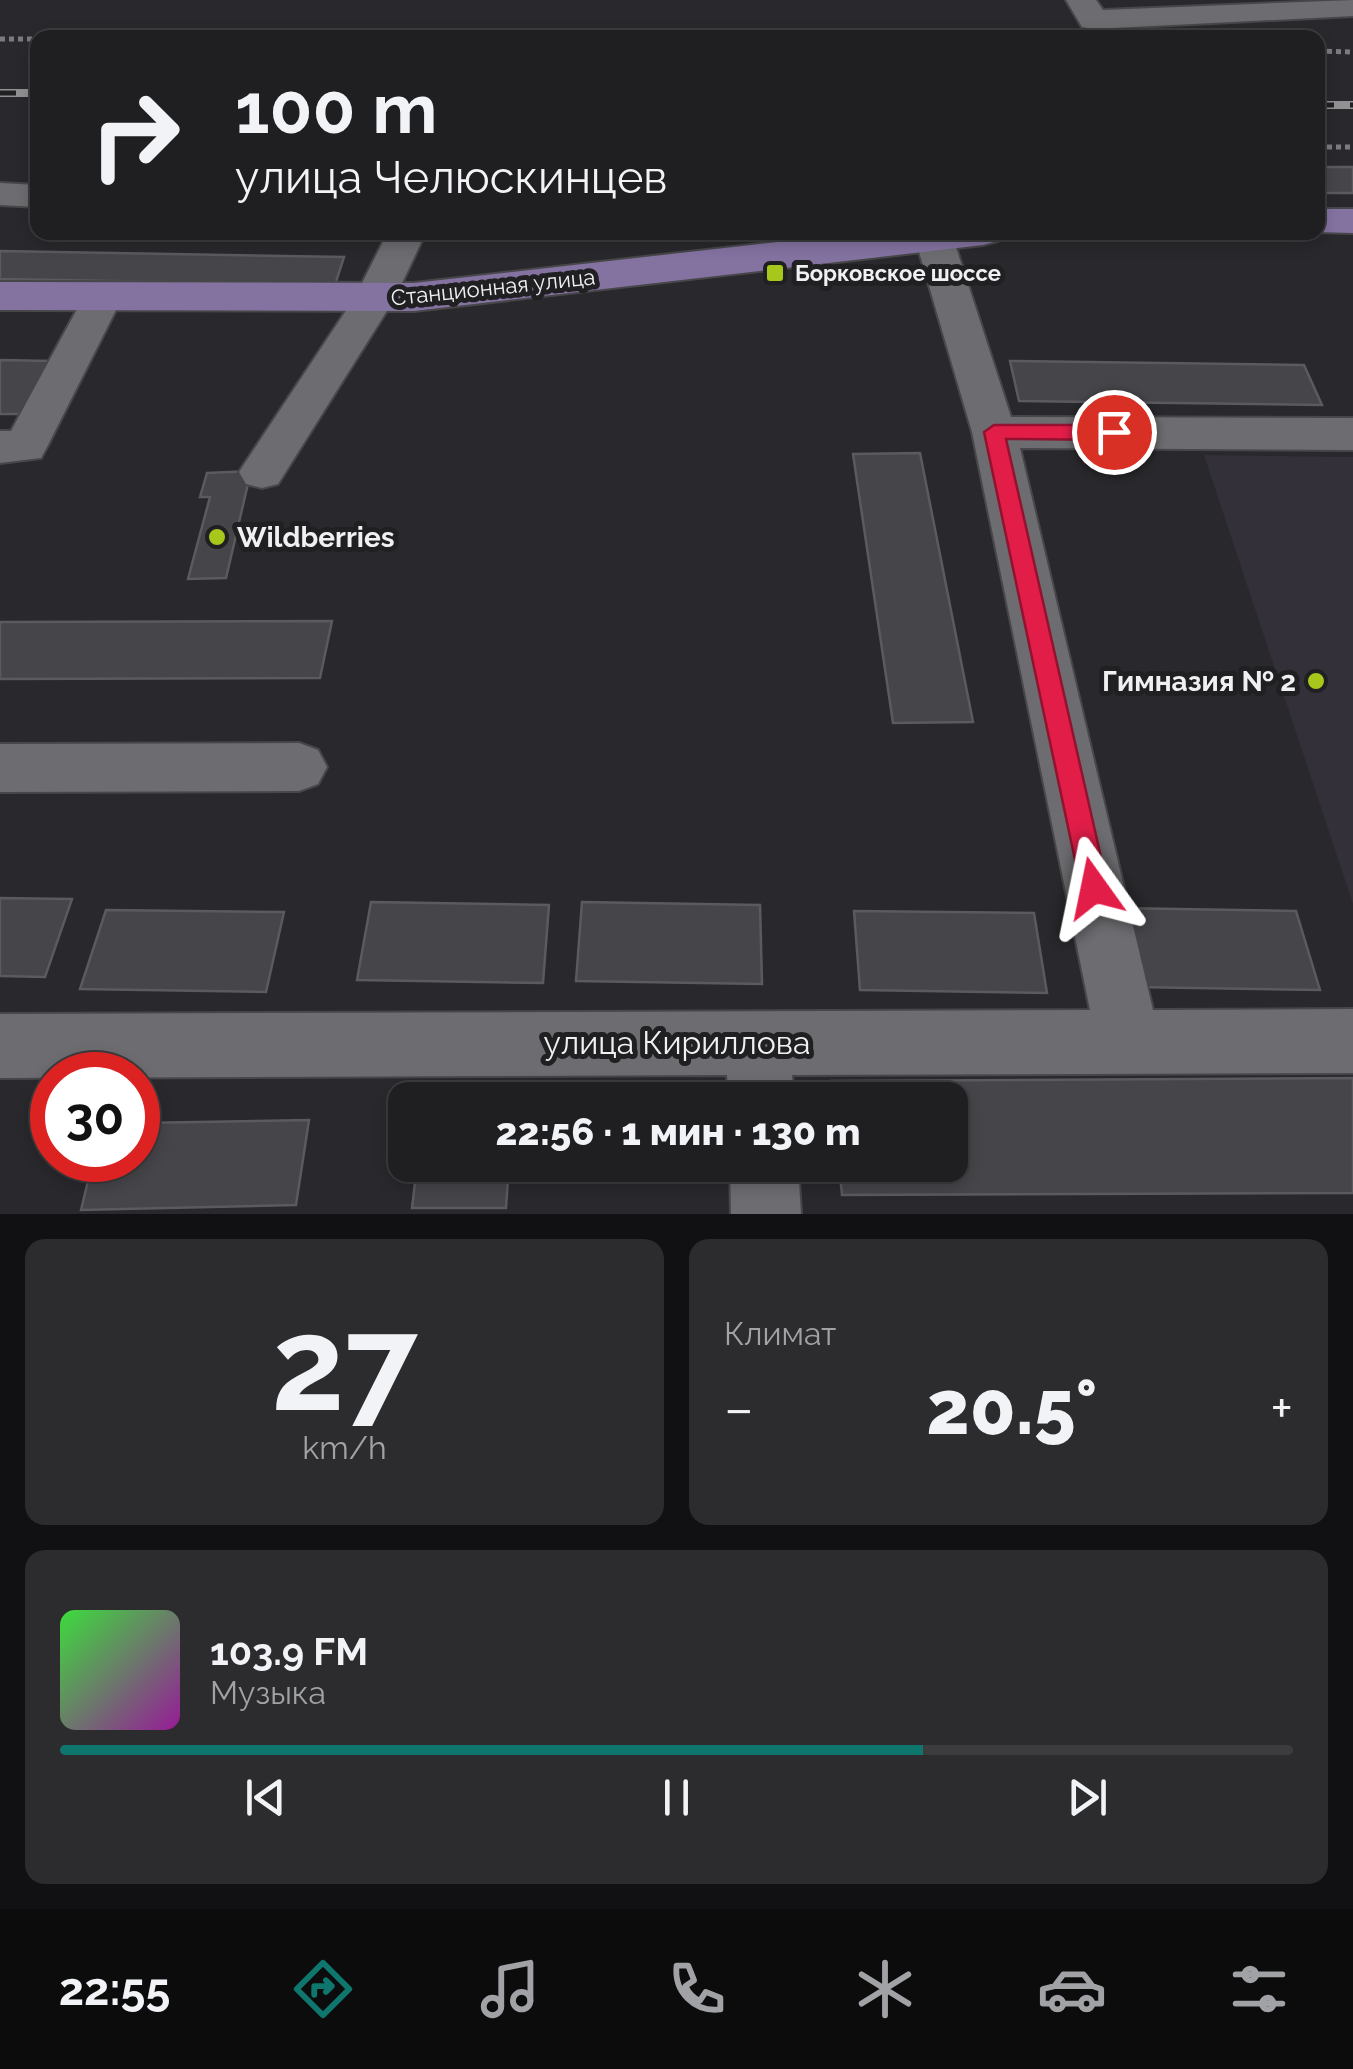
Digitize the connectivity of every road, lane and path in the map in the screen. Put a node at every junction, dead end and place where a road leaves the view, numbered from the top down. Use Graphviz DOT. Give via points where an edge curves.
graph roads {
  1 [pos="1353,7"];
  2 [pos="1087,10"];
  3 [pos="0,39"];
  4 [pos="30,40"];
  5 [pos="1325,51"];
  6 [pos="1353,52"];
  7 [pos="1325,146"];
  8 [pos="1353,147"];
  9 [pos="0,194"];
  10 [pos="30,196"];
  11 [pos="1325,221"];
  12 [pos="1353,222"];
  13 [pos="403,240"];
  14 [pos="917,240"];
  15 [pos="935,240"];
  16 [pos="0,296"];
  17 [pos="102,298"];
  18 [pos="375,298"];
  19 [pos="994,432"];
  20 [pos="1353,434"];
  21 [pos="0,447"];
  22 [pos="262,472"];
  23 [pos="299,767"];
  24 [pos="0,768"];
  25 [pos="1128,1040"];
  26 [pos="1353,1041"];
  27 [pos="0,1046"];
  28 [pos="760,1071"];
  29 [pos="765,1182"];
  30 [pos="766,1214"];
  1 -- 2 [label="street"];
  3 -- 4 [label="path"];
  5 -- 6 [label="path"];
  7 -- 8 [label="path"];
  9 -- 10 [label="street"];
  11 -- 12 [label="main road"];
  13 -- 18 [label="street"];
  14 -- 18 [label="main road, Станционная улица"];
  15 -- 19 [label="street"];
  16 -- 17 [label="main road, Станционная улица"];
  17 -- 18 [label="main road, Станционная улица"];
  17 -- 21 [label="street" via="24,447"];
  18 -- 22 [label="street"];
  19 -- 20 [label="street"];
  19 -- 25 [label="street"];
  23 -- 24 [label="street"];
  25 -- 26 [label="street, улица Кириллова"];
  25 -- 28 [label="street, улица Кириллова"];
  27 -- 28 [label="street, улица Кириллова"];
  29 -- 30 [label="street"];
}
